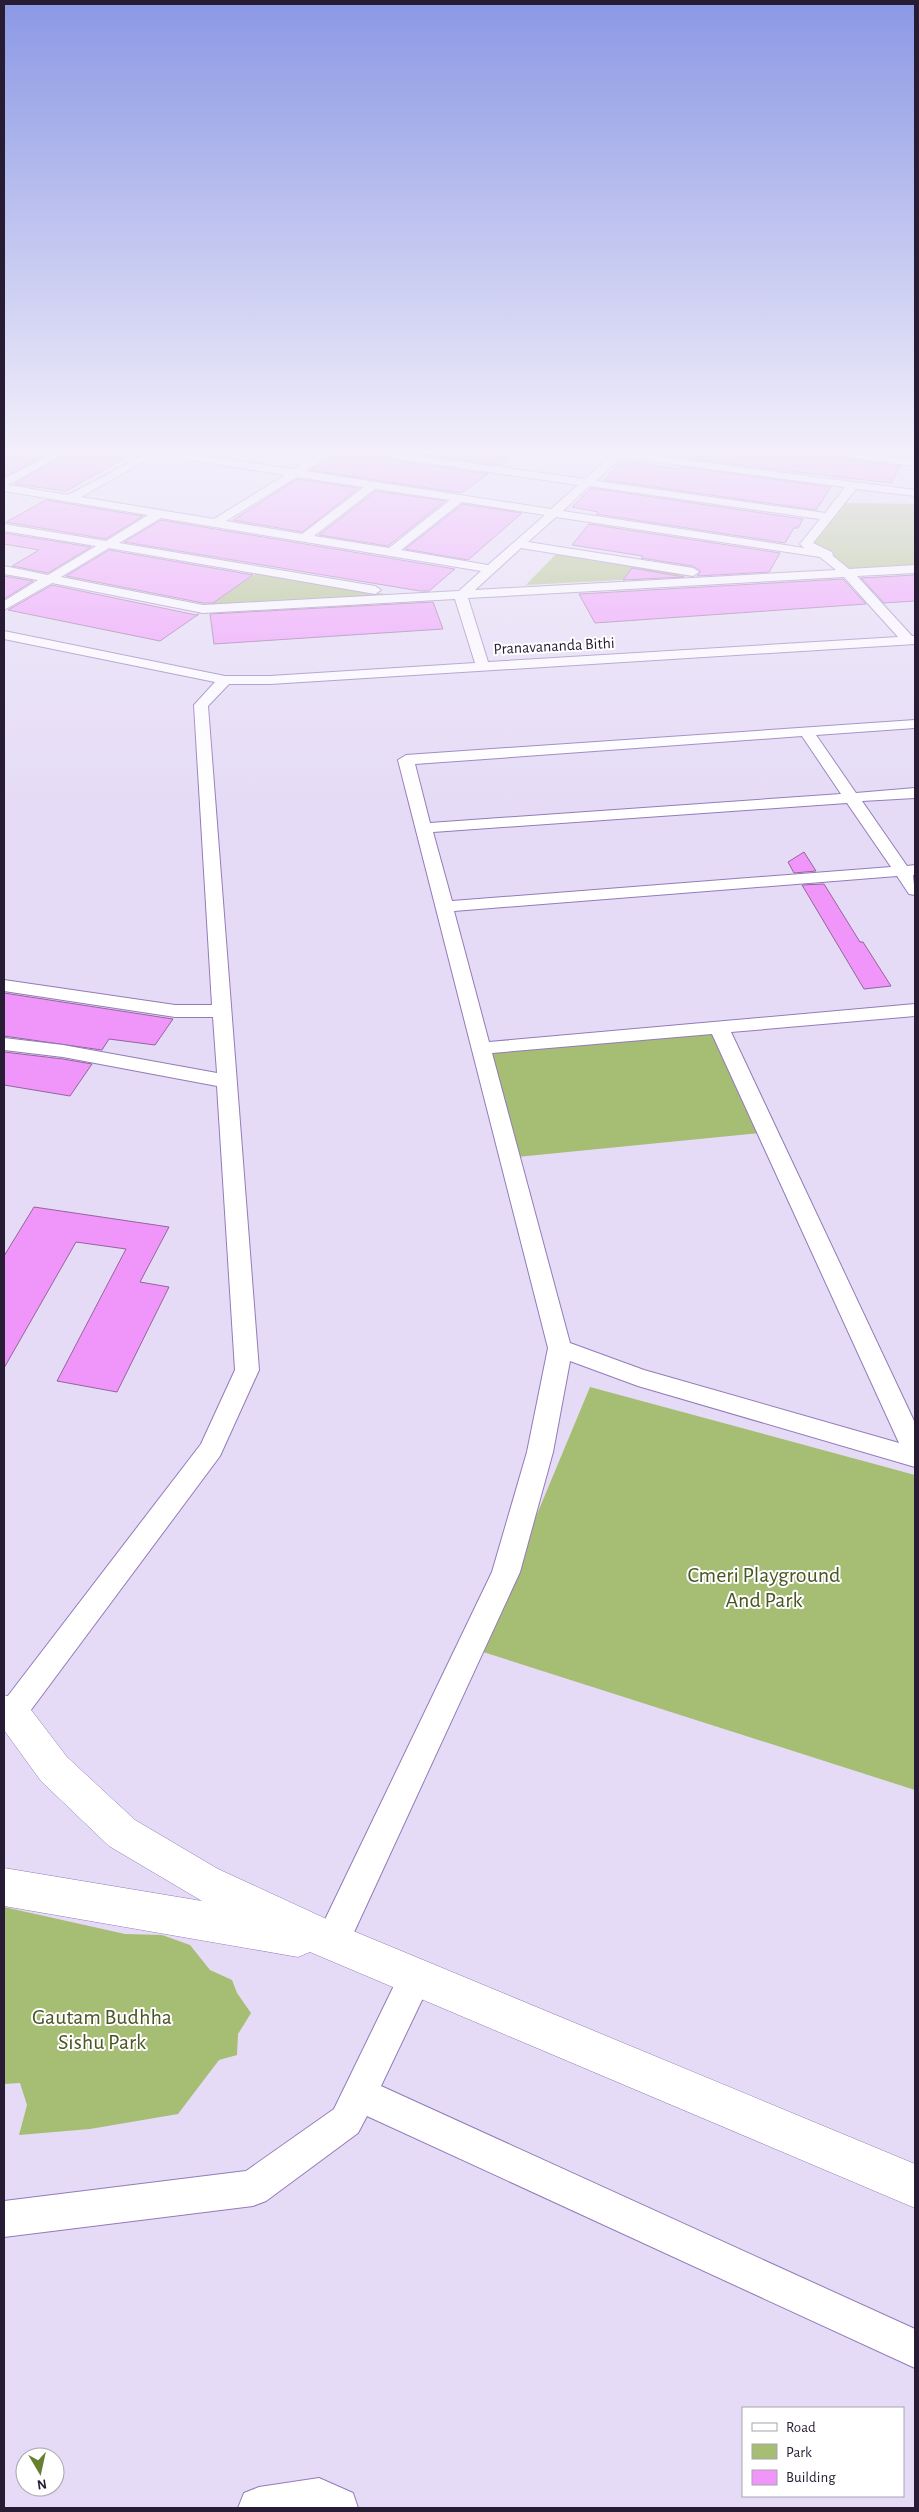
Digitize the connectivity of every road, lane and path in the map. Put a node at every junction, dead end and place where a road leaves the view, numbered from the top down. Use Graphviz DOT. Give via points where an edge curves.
graph roads {
  1 [pos="15,572"];
  2 [pos="59,572"];
  3 [pos="269,572"];
  4 [pos="487,572"];
  5 [pos="695,572"];
  6 [pos="860,572"];
  7 [pos="847,573"];
  8 [pos="47,579"];
  9 [pos="737,579"];
  10 [pos="461,596"];
  11 [pos="417,598"];
  12 [pos="4,606"];
  13 [pos="4,635"];
  14 [pos="912,640"];
  15 [pos="482,667"];
  16 [pos="226,680"];
  17 [pos="915,724"];
  18 [pos="806,732"];
  19 [pos="915,793"];
  20 [pos="852,797"];
  21 [pos="424,828"];
  22 [pos="908,871"];
  23 [pos="915,890"];
  24 [pos="444,907"];
  25 [pos="4,986"];
  26 [pos="915,1010"];
  27 [pos="221,1011"];
  28 [pos="719,1027"];
  29 [pos="4,1044"];
  30 [pos="482,1048"];
  31 [pos="226,1081"];
  32 [pos="560,1348"];
  33 [pos="915,1449"];
  34 [pos="915,1458"];
  35 [pos="8,1712"];
  36 [pos="4,1887"];
  37 [pos="332,1942"];
  38 [pos="416,1977"];
  39 [pos="359,2094"];
  40 [pos="915,2186"];
  41 [pos="4,2219"];
  42 [pos="915,2349"];
  43 [pos="259,2508"];
  44 [pos="338,2508"];
  1 -- 8 [label="street"];
  2 -- 8 [label="street"];
  3 -- 11 [label="street"];
  4 -- 10 [label="street"];
  5 -- 9 [label="street"];
  6 -- 7 [label="street"];
  7 -- 9 [label="street"];
  7 -- 14 [label="street"];
  8 -- 11 [label="street" via="203,609"];
  8 -- 12 [label="street"];
  9 -- 10 [label="street"];
  10 -- 11 [label="street"];
  10 -- 15 [label="street"];
  13 -- 16 [label="street, Pranavananda Bithi"];
  14 -- 15 [label="street, Pranavananda Bithi"];
  15 -- 16 [label="street, Pranavananda Bithi"];
  16 -- 27 [label="street" via="201,705"];
  17 -- 18 [label="street"];
  18 -- 20 [label="street"];
  18 -- 21 [label="street" via="406,760"];
  19 -- 20 [label="street"];
  20 -- 21 [label="street"];
  20 -- 22 [label="street"];
  21 -- 24 [label="street"];
  22 -- 23 [label="street"];
  22 -- 24 [label="street"];
  24 -- 30 [label="street"];
  25 -- 27 [label="street" via="175,1011"];
  26 -- 28 [label="street"];
  27 -- 31 [label="street"];
  28 -- 30 [label="street"];
  28 -- 33 [label="street"];
  29 -- 31 [label="street" via="63,1051"];
  30 -- 32 [label="street"];
  31 -- 35 [label="street" via="247,1370 210,1449"];
  32 -- 34 [label="street" via="638,1378"];
  32 -- 37 [label="street" via="540,1452 506,1572"];
  35 -- 37 [label="street" via="54,1769 122,1833 204,1882"];
  36 -- 37 [label="street"];
  37 -- 38 [label="street"];
  38 -- 39 [label="street"];
  38 -- 40 [label="street"];
  39 -- 41 [label="street" via="346,2121 253,2188"];
  39 -- 42 [label="street"];
  43 -- 44 [label="street" via="318,2498"];
}
